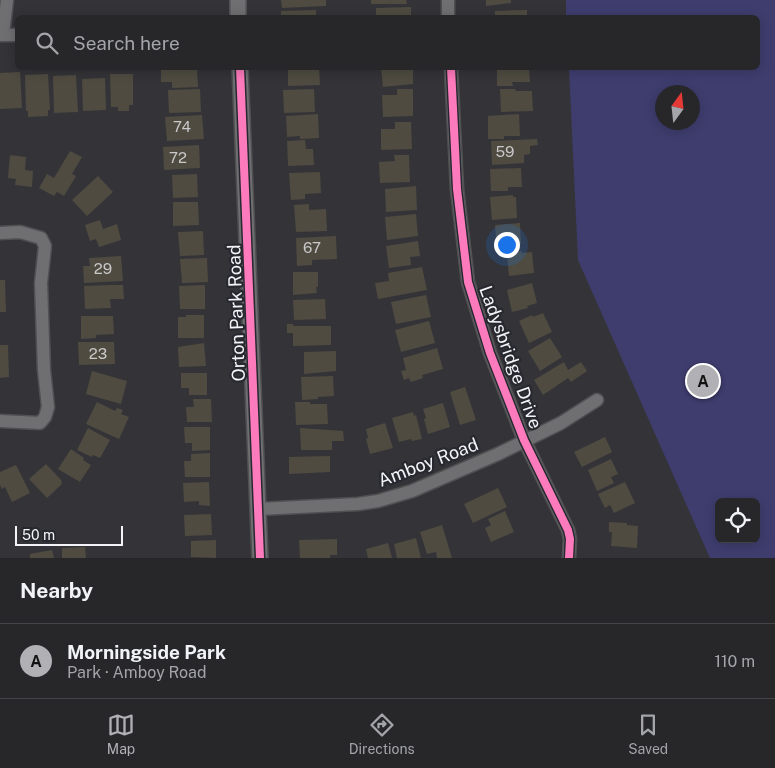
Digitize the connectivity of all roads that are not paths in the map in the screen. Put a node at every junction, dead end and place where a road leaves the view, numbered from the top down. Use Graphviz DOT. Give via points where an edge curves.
graph roads {
  1 [pos="7,0"];
  2 [pos="238,0"];
  3 [pos="448,0"];
  4 [pos="238,15"];
  5 [pos="448,15"];
  6 [pos="1,35"];
  7 [pos="15,35"];
  8 [pos="240,70"];
  9 [pos="451,70"];
  10 [pos="0,232"];
  11 [pos="597,400"];
  12 [pos="0,421"];
  13 [pos="524,440"];
  14 [pos="259,509"];
  15 [pos="260,558"];
  16 [pos="568,558"];
  1 -- 6 [label="street"];
  2 -- 4 [label="street"];
  3 -- 5 [label="street"];
  6 -- 7 [label="street"];
  8 -- 14 [label="street, Orton Park Road"];
  9 -- 13 [label="street, Ladysbridge Drive" via="457,189 468,282 490,353"];
  10 -- 12 [label="street" via="20,232 41,238 45,246 41,283 48,407 40,423"];
  11 -- 13 [label="street, Amboy Road" via="561,423"];
  13 -- 14 [label="street, Amboy Road" via="429,484 378,501"];
  13 -- 16 [label="street, Ladysbridge Drive" via="568,530"];
  14 -- 15 [label="street, Orton Park Road"];
}
